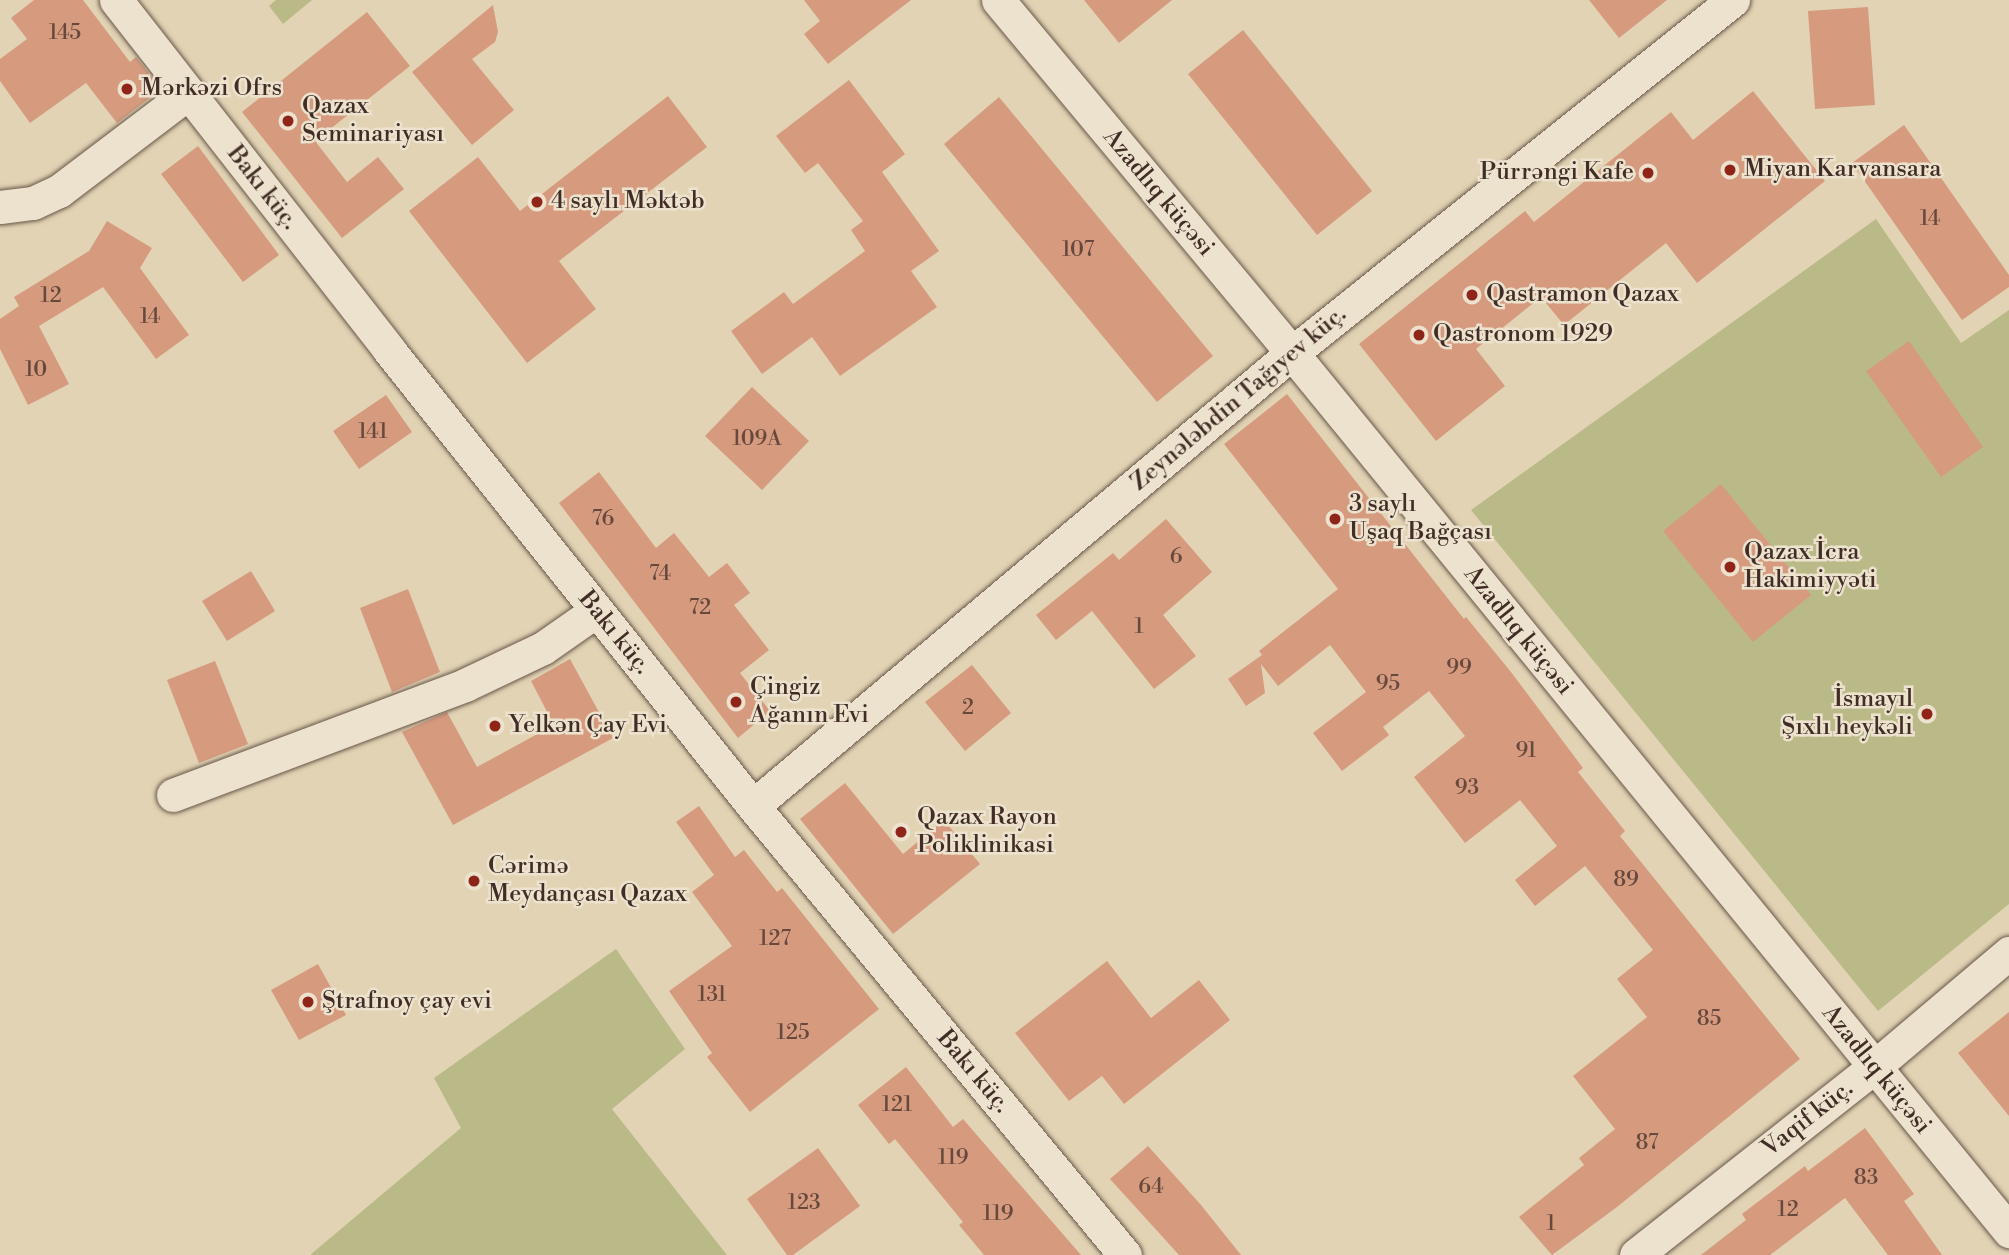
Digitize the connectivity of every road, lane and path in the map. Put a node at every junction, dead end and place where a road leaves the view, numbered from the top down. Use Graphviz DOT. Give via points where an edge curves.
graph roads {
  1 [pos="116,0"];
  2 [pos="998,0"];
  3 [pos="1733,0"];
  4 [pos="188,93"];
  5 [pos="1,210"];
  6 [pos="1292,353"];
  7 [pos="596,611"];
  8 [pos="173,795"];
  9 [pos="752,806"];
  10 [pos="2009,953"];
  11 [pos="1874,1067"];
  12 [pos="2009,1231"];
  13 [pos="1125,1255"];
  14 [pos="1636,1255"];
  1 -- 4 [label="street, Bakı küç."];
  2 -- 6 [label="street, Azadlıq küçəsi"];
  3 -- 6 [label="street, Zeynələbdin Tağıyev küç."];
  4 -- 5 [label="street" via="59,191"];
  4 -- 7 [label="street, Bakı küç."];
  6 -- 9 [label="street, Zeynələbdin Tağıyev küç."];
  6 -- 11 [label="street, Azadlıq küçəsi"];
  7 -- 8 [label="street" via="542,648 465,685"];
  7 -- 9 [label="street, Bakı küç."];
  9 -- 13 [label="street, Bakı küç."];
  10 -- 11 [label="street, Vaqif küç."];
  11 -- 12 [label="street, Azadlıq küçəsi"];
  11 -- 14 [label="street, Vaqif küç."];
}
